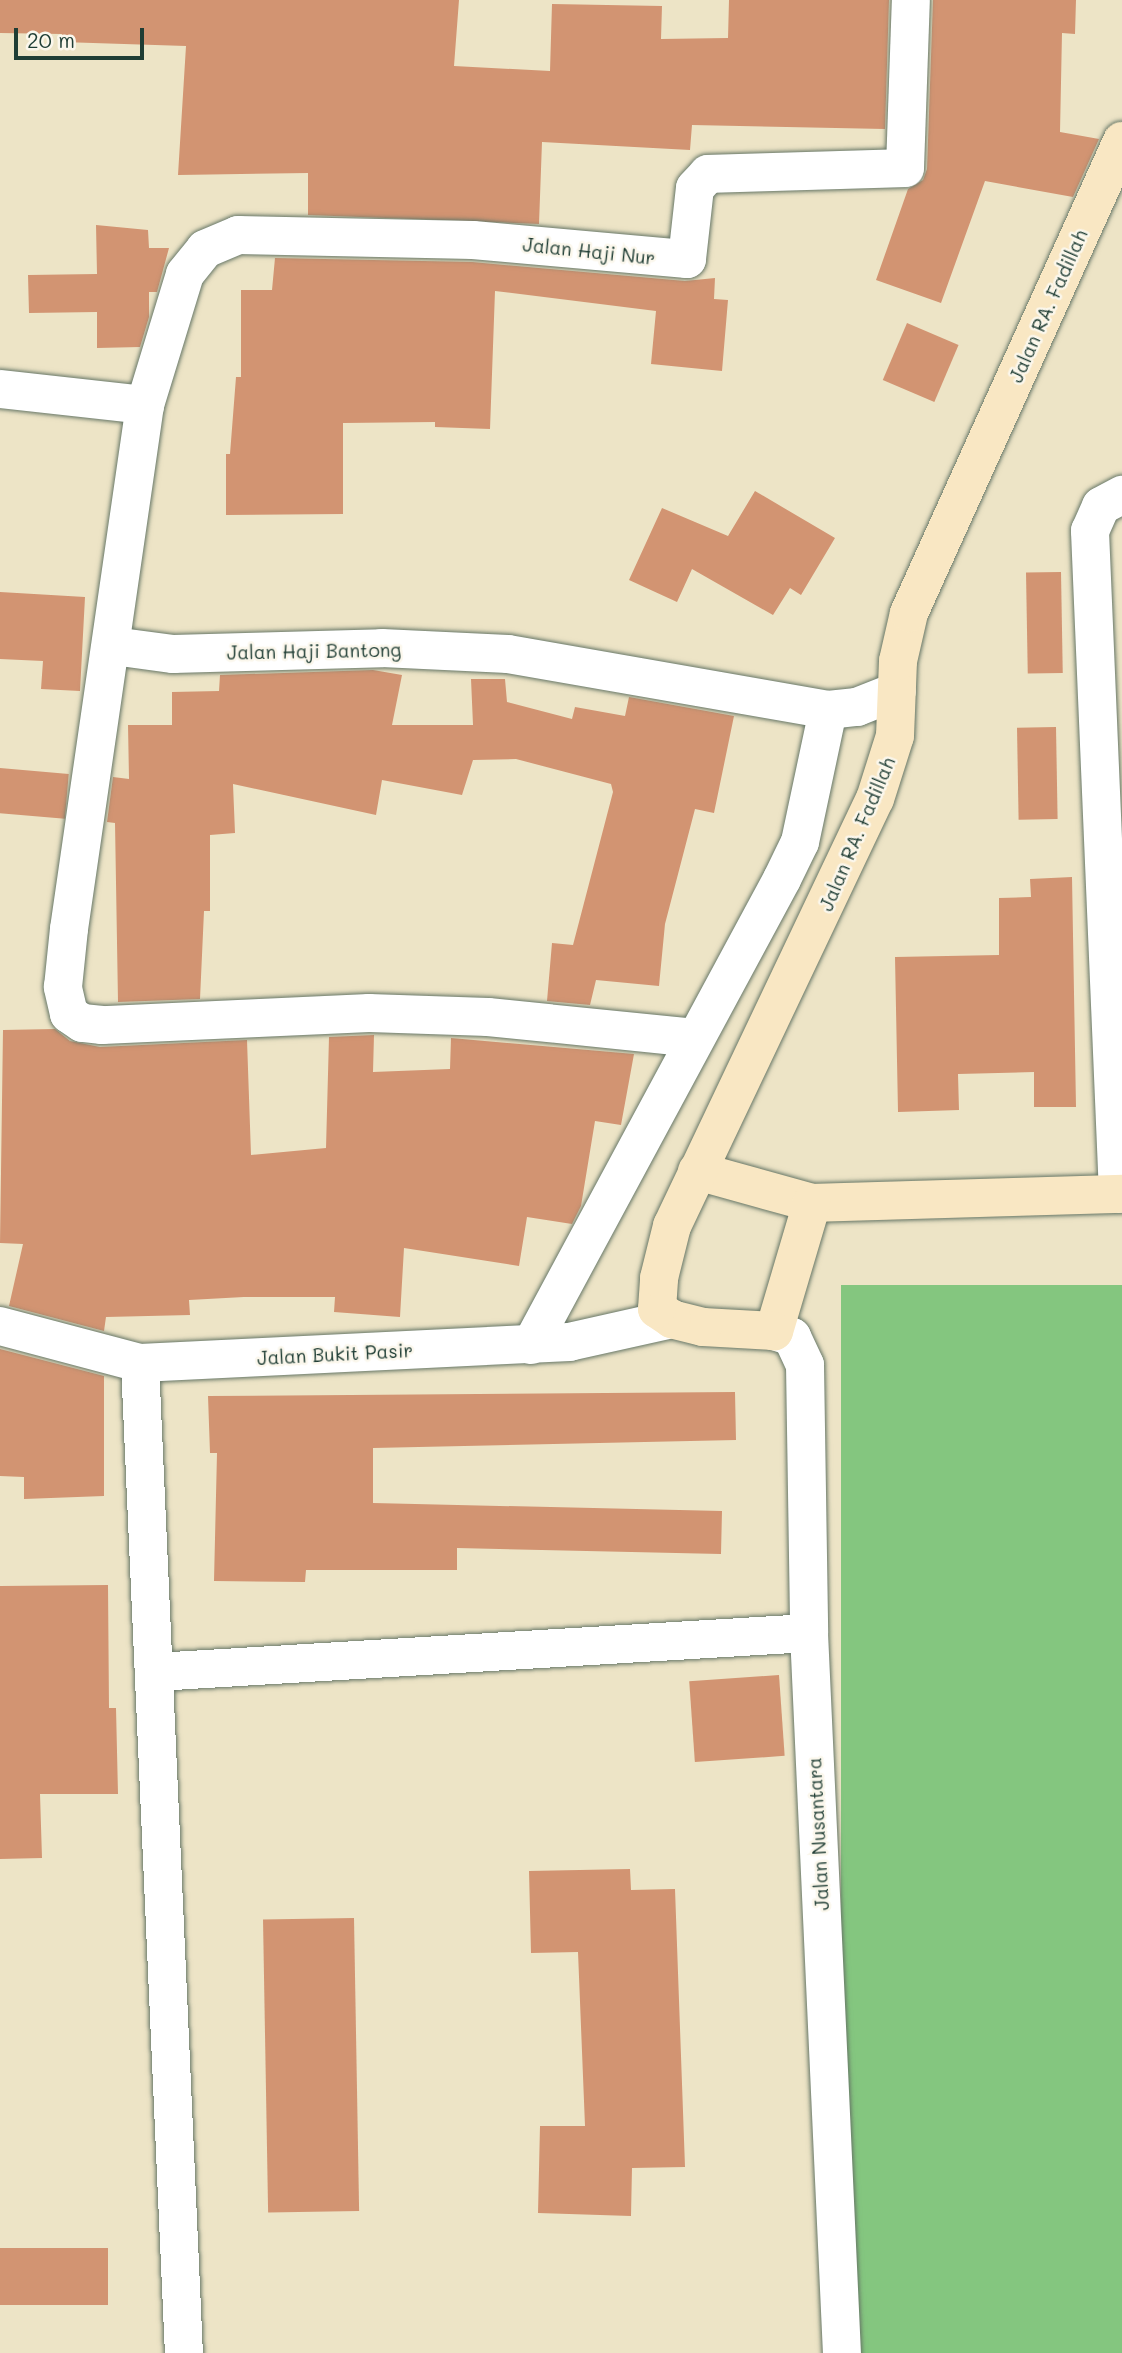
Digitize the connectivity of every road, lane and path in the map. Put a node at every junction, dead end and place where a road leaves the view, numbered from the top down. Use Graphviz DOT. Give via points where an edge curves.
graph roads {
  1 [pos="911,0"];
  2 [pos="1122,141"];
  3 [pos="0,389"];
  4 [pos="145,405"];
  5 [pos="1122,495"];
  6 [pos="113,646"];
  7 [pos="897,691"];
  8 [pos="828,710"];
  9 [pos="695,1038"];
  10 [pos="697,1171"];
  11 [pos="1120,1194"];
  12 [pos="812,1203"];
  13 [pos="672,1320"];
  14 [pos="0,1326"];
  15 [pos="774,1331"];
  16 [pos="531,1345"];
  17 [pos="140,1363"];
  18 [pos="809,1633"];
  19 [pos="156,1672"];
  20 [pos="184,2353"];
  21 [pos="842,2353"];
  1 -- 4 [label="street, Jalan Haji Nur" via="905,168 708,174 695,188 687,260 460,239 229,238 205,249 185,274"];
  2 -- 7 [label="main road, Jalan RA. Fadillah" via="909,613 900,645"];
  3 -- 4 [label="street"];
  4 -- 6 [label="street"];
  5 -- 11 [label="street" via="1101,506 1090,531"];
  6 -- 8 [label="street, Jalan Haji Bantong" via="173,654 382,648 508,654"];
  6 -- 9 [label="street" via="88,784 66,952 64,998 75,1019 102,1025 369,1013 488,1017"];
  7 -- 8 [label="street, Jalan Haji Bantong" via="857,707"];
  7 -- 10 [label="main road, Jalan RA. Fadillah" via="891,755 857,842"];
  8 -- 9 [label="street" via="800,842"];
  9 -- 16 [label="street"];
  10 -- 12 [label="main road"];
  10 -- 13 [label="main road, Jalan RA. Fadillah" via="672,1226 659,1279 657,1309"];
  11 -- 12 [label="main road"];
  12 -- 15 [label="main road"];
  13 -- 15 [label="main road" via="729,1330"];
  13 -- 16 [label="street, Jalan Bukit Pasir" via="569,1342"];
  14 -- 17 [label="street, Jalan Bukit Pasir"];
  15 -- 18 [label="street, Jalan Nusantara" via="792,1338 805,1366"];
  16 -- 17 [label="street, Jalan Bukit Pasir"];
  17 -- 19 [label="street"];
  18 -- 19 [label="street"];
  18 -- 21 [label="street, Jalan Nusantara"];
  19 -- 20 [label="street"];
}
